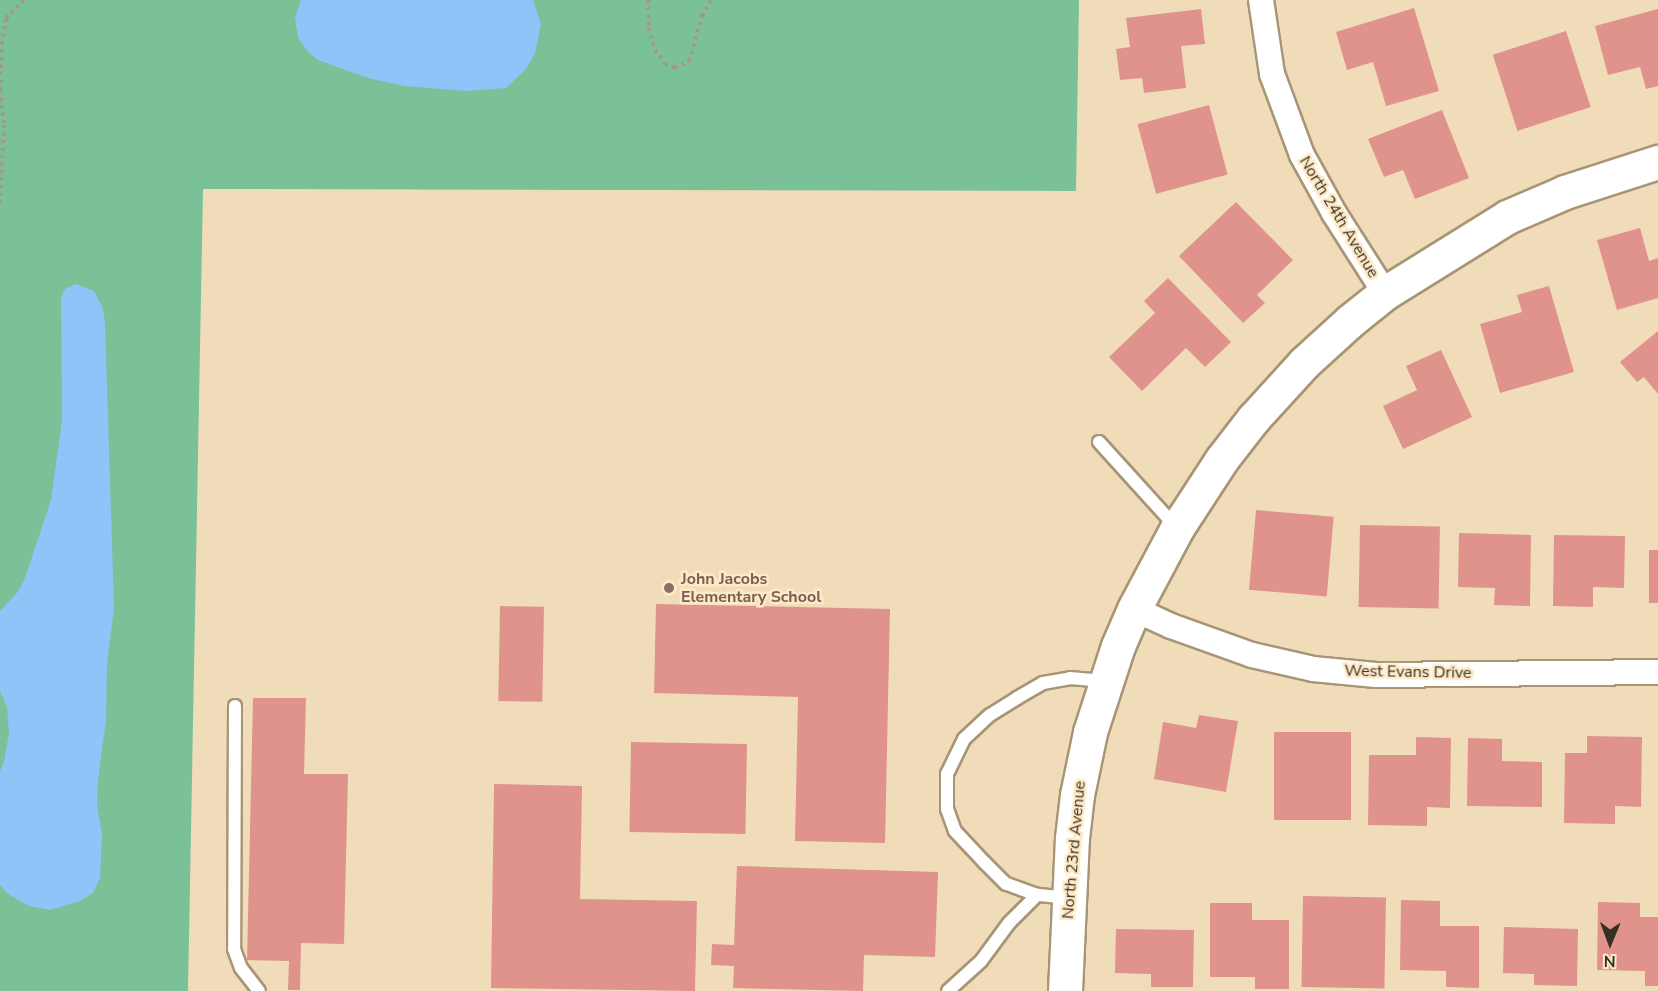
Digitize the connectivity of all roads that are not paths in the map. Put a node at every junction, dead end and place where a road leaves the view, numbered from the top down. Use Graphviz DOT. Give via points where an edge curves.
graph roads {
  1 [pos="1261,0"];
  2 [pos="1658,162"];
  3 [pos="1385,293"];
  4 [pos="1098,442"];
  5 [pos="1177,528"];
  6 [pos="1134,609"];
  7 [pos="1658,672"];
  8 [pos="1107,681"];
  9 [pos="235,706"];
  10 [pos="1053,897"];
  11 [pos="259,991"];
  12 [pos="948,991"];
  13 [pos="1065,991"];
  1 -- 3 [label="street, North 24th Avenue" via="1272,74 1302,155"];
  2 -- 3 [label="street, North 23rd Avenue" via="1565,192 1508,218"];
  3 -- 5 [label="street, North 23rd Avenue" via="1304,363 1253,419"];
  4 -- 5 [label="lane"];
  5 -- 6 [label="street, North 23rd Avenue"];
  6 -- 7 [label="street, West Evans Drive" via="1252,655 1313,669 1376,675"];
  6 -- 8 [label="street, North 23rd Avenue"];
  8 -- 10 [label="street, North 23rd Avenue" via="1090,732"];
  8 -- 10 [label="lane" via="1070,678 1043,683 1017,698 990,715 964,739 947,774 947,809 955,831 1006,884"];
  9 -- 11 [label="lane" via="234,949 241,968"];
  10 -- 12 [label="lane" via="1009,923 981,960"];
  10 -- 13 [label="street, North 23rd Avenue"];
}
